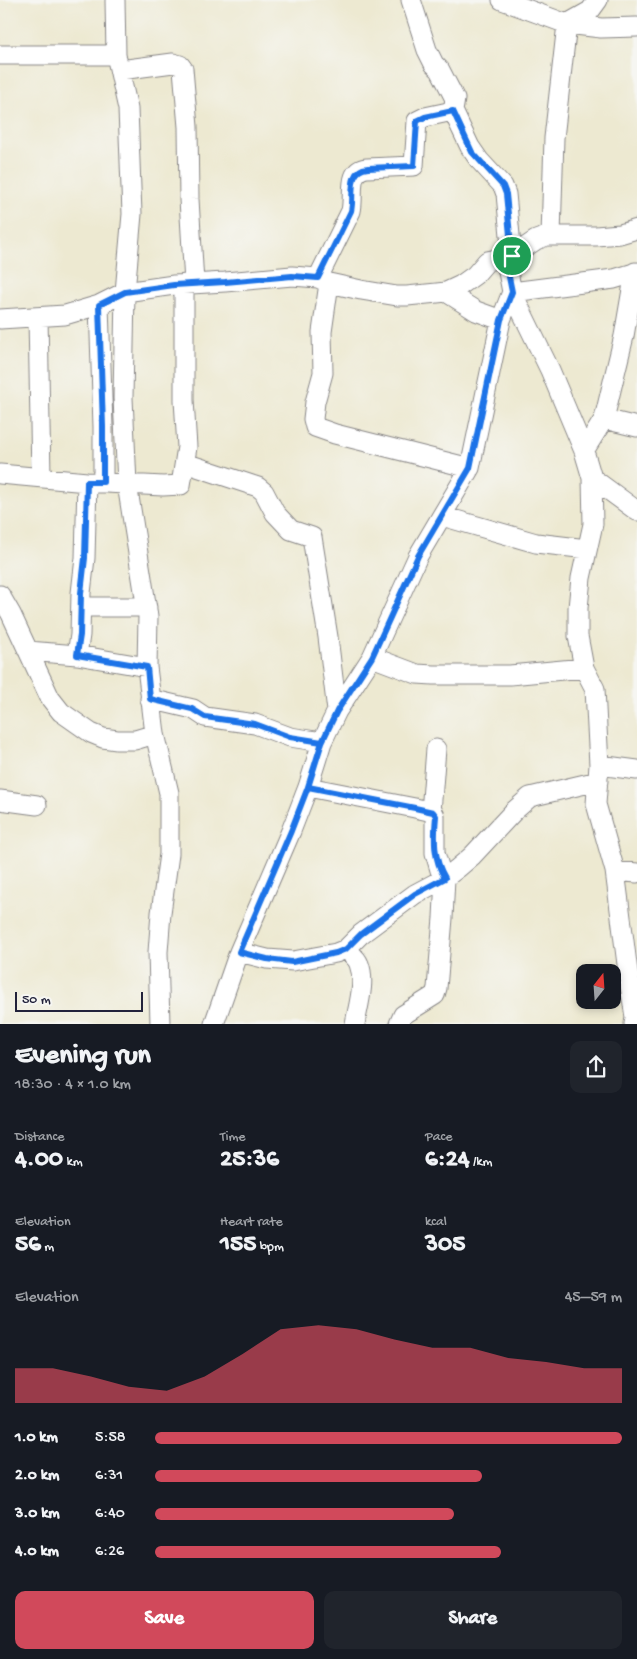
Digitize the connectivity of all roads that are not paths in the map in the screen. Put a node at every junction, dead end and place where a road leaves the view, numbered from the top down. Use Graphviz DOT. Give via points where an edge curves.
graph roads {
  1 [pos="115,0"];
  2 [pos="411,0"];
  3 [pos="502,0"];
  4 [pos="598,0"];
  5 [pos="566,24"];
  6 [pos="637,27"];
  7 [pos="0,55"];
  8 [pos="118,63"];
  9 [pos="453,111"];
  10 [pos="637,229"];
  11 [pos="551,236"];
  12 [pos="509,256"];
  13 [pos="636,272"];
  14 [pos="323,281"];
  15 [pos="189,284"];
  16 [pos="125,292"];
  17 [pos="446,292"];
  18 [pos="512,292"];
  19 [pos="99,305"];
  20 [pos="38,317"];
  21 [pos="0,319"];
  22 [pos="501,320"];
  23 [pos="604,419"];
  24 [pos="637,427"];
  25 [pos="584,451"];
  26 [pos="185,463"];
  27 [pos="470,468"];
  28 [pos="0,474"];
  29 [pos="41,477"];
  30 [pos="592,478"];
  31 [pos="95,482"];
  32 [pos="127,484"];
  33 [pos="637,511"];
  34 [pos="442,516"];
  35 [pos="588,549"];
  36 [pos="0,595"];
  37 [pos="81,607"];
  38 [pos="147,607"];
  39 [pos="28,651"];
  40 [pos="77,655"];
  41 [pos="372,657"];
  42 [pos="147,667"];
  43 [pos="584,668"];
  44 [pos="150,699"];
  45 [pos="337,711"];
  46 [pos="154,734"];
  47 [pos="322,742"];
  48 [pos="436,749"];
  49 [pos="637,770"];
  50 [pos="599,773"];
  51 [pos="308,787"];
  52 [pos="0,800"];
  53 [pos="37,806"];
  54 [pos="431,812"];
  55 [pos="614,871"];
  56 [pos="637,872"];
  57 [pos="445,878"];
  58 [pos="346,949"];
  59 [pos="239,952"];
  60 [pos="160,1024"];
  61 [pos="214,1024"];
  62 [pos="355,1024"];
  63 [pos="399,1024"];
  64 [pos="634,1024"];
  1 -- 8 [label="street"];
  2 -- 9 [label="street" via="427,50 455,99"];
  3 -- 5 [label="street"];
  4 -- 5 [label="street" via="590,11"];
  5 -- 6 [label="street" via="601,28"];
  5 -- 11 [label="street" via="554,138"];
  7 -- 8 [label="street"];
  8 -- 15 [label="street" via="173,63 183,69 188,127"];
  8 -- 16 [label="street" via="128,109 132,214"];
  9 -- 12 [label="street" via="472,152 503,186"];
  9 -- 14 [label="street" via="417,121 414,166 357,171 353,180 351,211"];
  10 -- 11 [label="street" via="596,236"];
  11 -- 12 [label="street" via="536,240"];
  12 -- 17 [label="street" via="487,261 471,278"];
  12 -- 18 [label="street"];
  13 -- 18 [label="street" via="614,279"];
  13 -- 23 [label="street"];
  14 -- 15 [label="street" via="292,276"];
  14 -- 17 [label="street" via="397,296"];
  14 -- 27 [label="street" via="323,372 315,402 315,427"];
  15 -- 16 [label="street"];
  15 -- 26 [label="street"];
  16 -- 19 [label="street"];
  16 -- 32 [label="street" via="123,398"];
  17 -- 22 [label="street" via="476,311"];
  18 -- 22 [label="street"];
  18 -- 25 [label="street"];
  19 -- 20 [label="street" via="65,315"];
  19 -- 31 [label="street" via="103,427"];
  20 -- 21 [label="street"];
  20 -- 29 [label="street"];
  22 -- 27 [label="street"];
  23 -- 24 [label="street"];
  23 -- 25 [label="street"];
  25 -- 30 [label="street"];
  26 -- 32 [label="street" via="180,485"];
  26 -- 45 [label="street" via="258,487 291,530 312,538"];
  27 -- 34 [label="street"];
  28 -- 29 [label="street"];
  29 -- 31 [label="street"];
  30 -- 33 [label="street"];
  30 -- 35 [label="street" via="593,524"];
  31 -- 32 [label="street"];
  31 -- 37 [label="street"];
  32 -- 38 [label="street"];
  34 -- 35 [label="street" via="536,543"];
  34 -- 41 [label="street" via="418,556"];
  35 -- 43 [label="street" via="578,608 578,636"];
  36 -- 39 [label="street"];
  37 -- 38 [label="street"];
  37 -- 40 [label="street"];
  38 -- 42 [label="street"];
  39 -- 40 [label="street"];
  39 -- 46 [label="street" via="50,698 61,712 87,730 103,738 117,740 135,740"];
  40 -- 42 [label="street"];
  41 -- 43 [label="street" via="417,674 433,675 510,675"];
  41 -- 45 [label="street"];
  42 -- 44 [label="street"];
  43 -- 50 [label="street" via="595,689"];
  44 -- 46 [label="street"];
  44 -- 47 [label="street" via="192,709 205,717 255,724 290,737"];
  45 -- 47 [label="street"];
  46 -- 60 [label="street" via="169,793 169,854 158,952"];
  47 -- 51 [label="street"];
  48 -- 54 [label="street"];
  49 -- 50 [label="street"];
  50 -- 55 [label="street" via="596,804"];
  50 -- 57 [label="street" via="530,797 472,856"];
  51 -- 54 [label="street"];
  51 -- 59 [label="street"];
  52 -- 53 [label="street"];
  54 -- 57 [label="street" via="436,816 435,853"];
  55 -- 56 [label="street"];
  55 -- 64 [label="street" via="636,1018"];
  57 -- 58 [label="street" via="415,894"];
  57 -- 63 [label="street" via="436,992 425,1003 403,1015"];
  58 -- 59 [label="street" via="292,962"];
  58 -- 62 [label="street" via="359,962 361,975"];
  59 -- 61 [label="street"];
}
